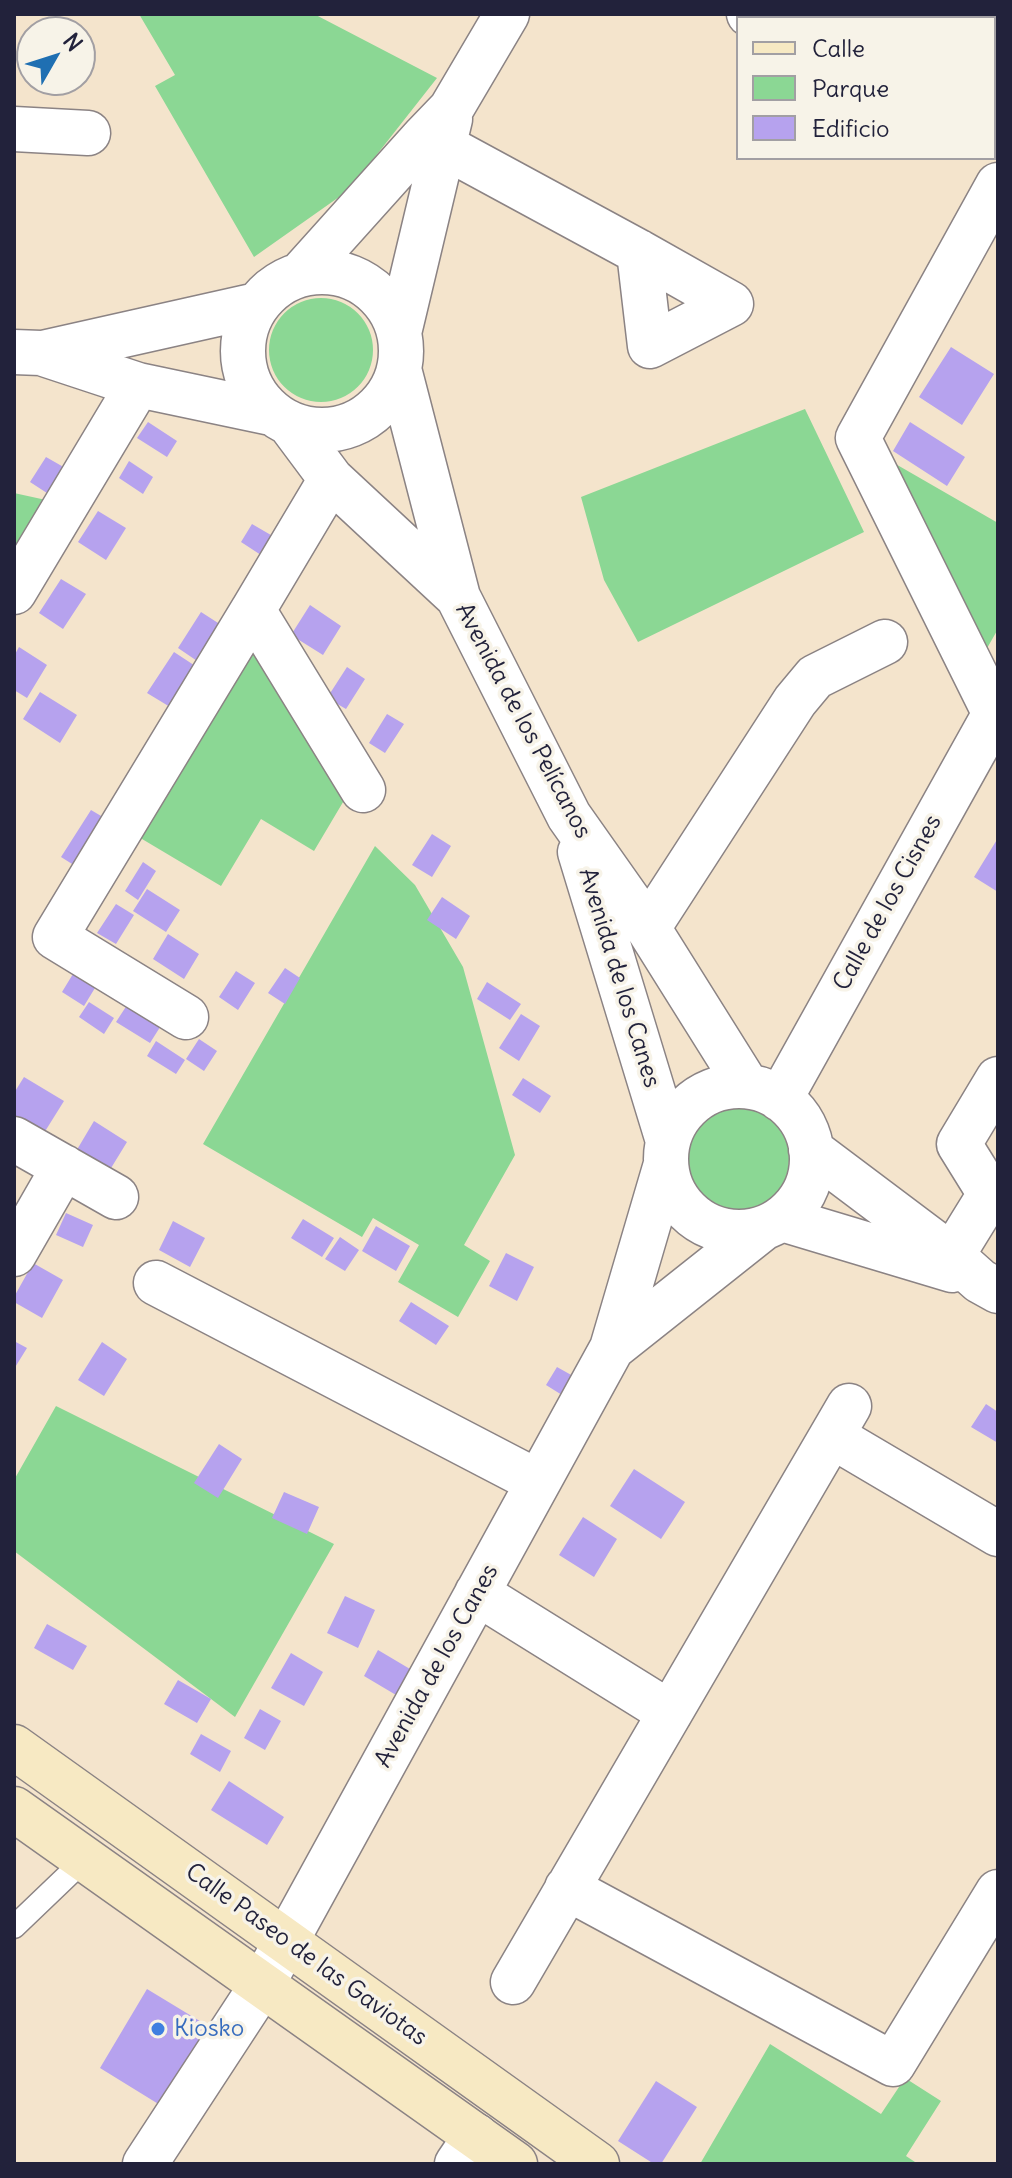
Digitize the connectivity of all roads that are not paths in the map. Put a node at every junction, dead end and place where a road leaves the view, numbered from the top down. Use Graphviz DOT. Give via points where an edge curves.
graph roads {
  1 [pos="507,14"];
  2 [pos="14,129"];
  3 [pos="440,130"];
  4 [pos="88,133"];
  5 [pos="998,185"];
  6 [pos="639,252"];
  7 [pos="301,274"];
  8 [pos="257,305"];
  9 [pos="399,351"];
  10 [pos="27,352"];
  11 [pos="138,385"];
  12 [pos="281,418"];
  13 [pos="331,479"];
  14 [pos="14,592"];
  15 [pos="458,597"];
  16 [pos="253,610"];
  17 [pos="885,642"];
  18 [pos="996,711"];
  19 [pos="363,790"];
  20 [pos="569,816"];
  21 [pos="648,928"];
  22 [pos="186,1017"];
  23 [pos="998,1079"];
  24 [pos="764,1092"];
  25 [pos="14,1139"];
  26 [pos="811,1150"];
  27 [pos="667,1152"];
  28 [pos="64,1167"];
  29 [pos="994,1193"];
  30 [pos="116,1197"];
  31 [pos="772,1224"];
  32 [pos="14,1254"];
  33 [pos="969,1274"];
  34 [pos="156,1283"];
  35 [pos="612,1348"];
  36 [pos="538,1482"];
  37 [pos="998,1534"];
  38 [pos="477,1593"];
  39 [pos="670,1713"];
  40 [pos="14,1747"];
  41 [pos="14,1809"];
  42 [pos="84,1860"];
  43 [pos="567,1888"];
  44 [pos="998,1892"];
  45 [pos="14,1927"];
  46 [pos="286,1941"];
  47 [pos="513,1982"];
  48 [pos="262,1985"];
  49 [pos="467,2150"];
  50 [pos="145,2164"];
  51 [pos="515,2164"];
  52 [pos="597,2164"];
  1 -- 3 [label="street"];
  2 -- 4 [label="street"];
  3 -- 6 [label="street"];
  3 -- 7 [label="street"];
  3 -- 9 [label="street"];
  5 -- 18 [label="street" via="858,438"];
  7 -- 8 [label="street" via="284,280"];
  7 -- 9 [label="street" via="326,271 373,290 389,309"];
  8 -- 10 [label="street"];
  8 -- 12 [label="street" via="245,326 245,373 255,395"];
  9 -- 12 [label="street" via="391,391 358,423 313,430"];
  9 -- 15 [label="street"];
  10 -- 11 [label="street"];
  11 -- 12 [label="street"];
  11 -- 14 [label="street"];
  12 -- 13 [label="street, Avenida de los Pelícanos"];
  13 -- 15 [label="street, Avenida de los Pelícanos"];
  13 -- 16 [label="street"];
  15 -- 20 [label="street, Avenida de los Pelícanos"];
  16 -- 19 [label="street"];
  16 -- 22 [label="street" via="55,937"];
  17 -- 21 [label="street" via="815,677 795,701"];
  18 -- 24 [label="street, Calle de los Cisnes"];
  20 -- 21 [label="street, Avenida de los Pelícanos"];
  20 -- 27 [label="street, Avenida de los Canes"];
  21 -- 24 [label="street, Avenida de los Pelícanos"];
  23 -- 29 [label="street" via="959,1144"];
  24 -- 26 [label="street" via="797,1117"];
  24 -- 27 [label="street" via="729,1086 697,1099 674,1125"];
  25 -- 28 [label="street"];
  26 -- 31 [label="street" via="804,1192 795,1207"];
  26 -- 33 [label="street"];
  27 -- 31 [label="street" via="670,1185 681,1205 698,1219 740,1233"];
  27 -- 35 [label="street, Avenida de los Canes"];
  28 -- 30 [label="street"];
  28 -- 32 [label="street"];
  29 -- 33 [label="street"];
  31 -- 33 [label="street"];
  31 -- 35 [label="street, Avenida de los Canes"];
  34 -- 36 [label="street"];
  35 -- 36 [label="street, Avenida de los Canes"];
  36 -- 38 [label="street, Avenida de los Canes"];
  37 -- 39 [label="street" via="840,1421"];
  38 -- 39 [label="street"];
  38 -- 46 [label="street, Avenida de los Canes"];
  39 -- 43 [label="street"];
  40 -- 46 [label="main road, Calle Paseo de las Gaviotas"];
  41 -- 42 [label="main road, Calle Paseo de las Gaviotas"];
  42 -- 45 [label="lane"];
  42 -- 48 [label="main road, Calle Paseo de las Gaviotas"];
  43 -- 44 [label="street" via="893,2064"];
  43 -- 47 [label="street"];
  46 -- 48 [label="street, Avenida de los Canes"];
  46 -- 52 [label="main road, Calle Paseo de las Gaviotas"];
  48 -- 49 [label="main road, Calle Paseo de las Gaviotas"];
  48 -- 50 [label="street, Avenida de los Canes"];
  49 -- 51 [label="main road, Calle Paseo de las Gaviotas"];
}
